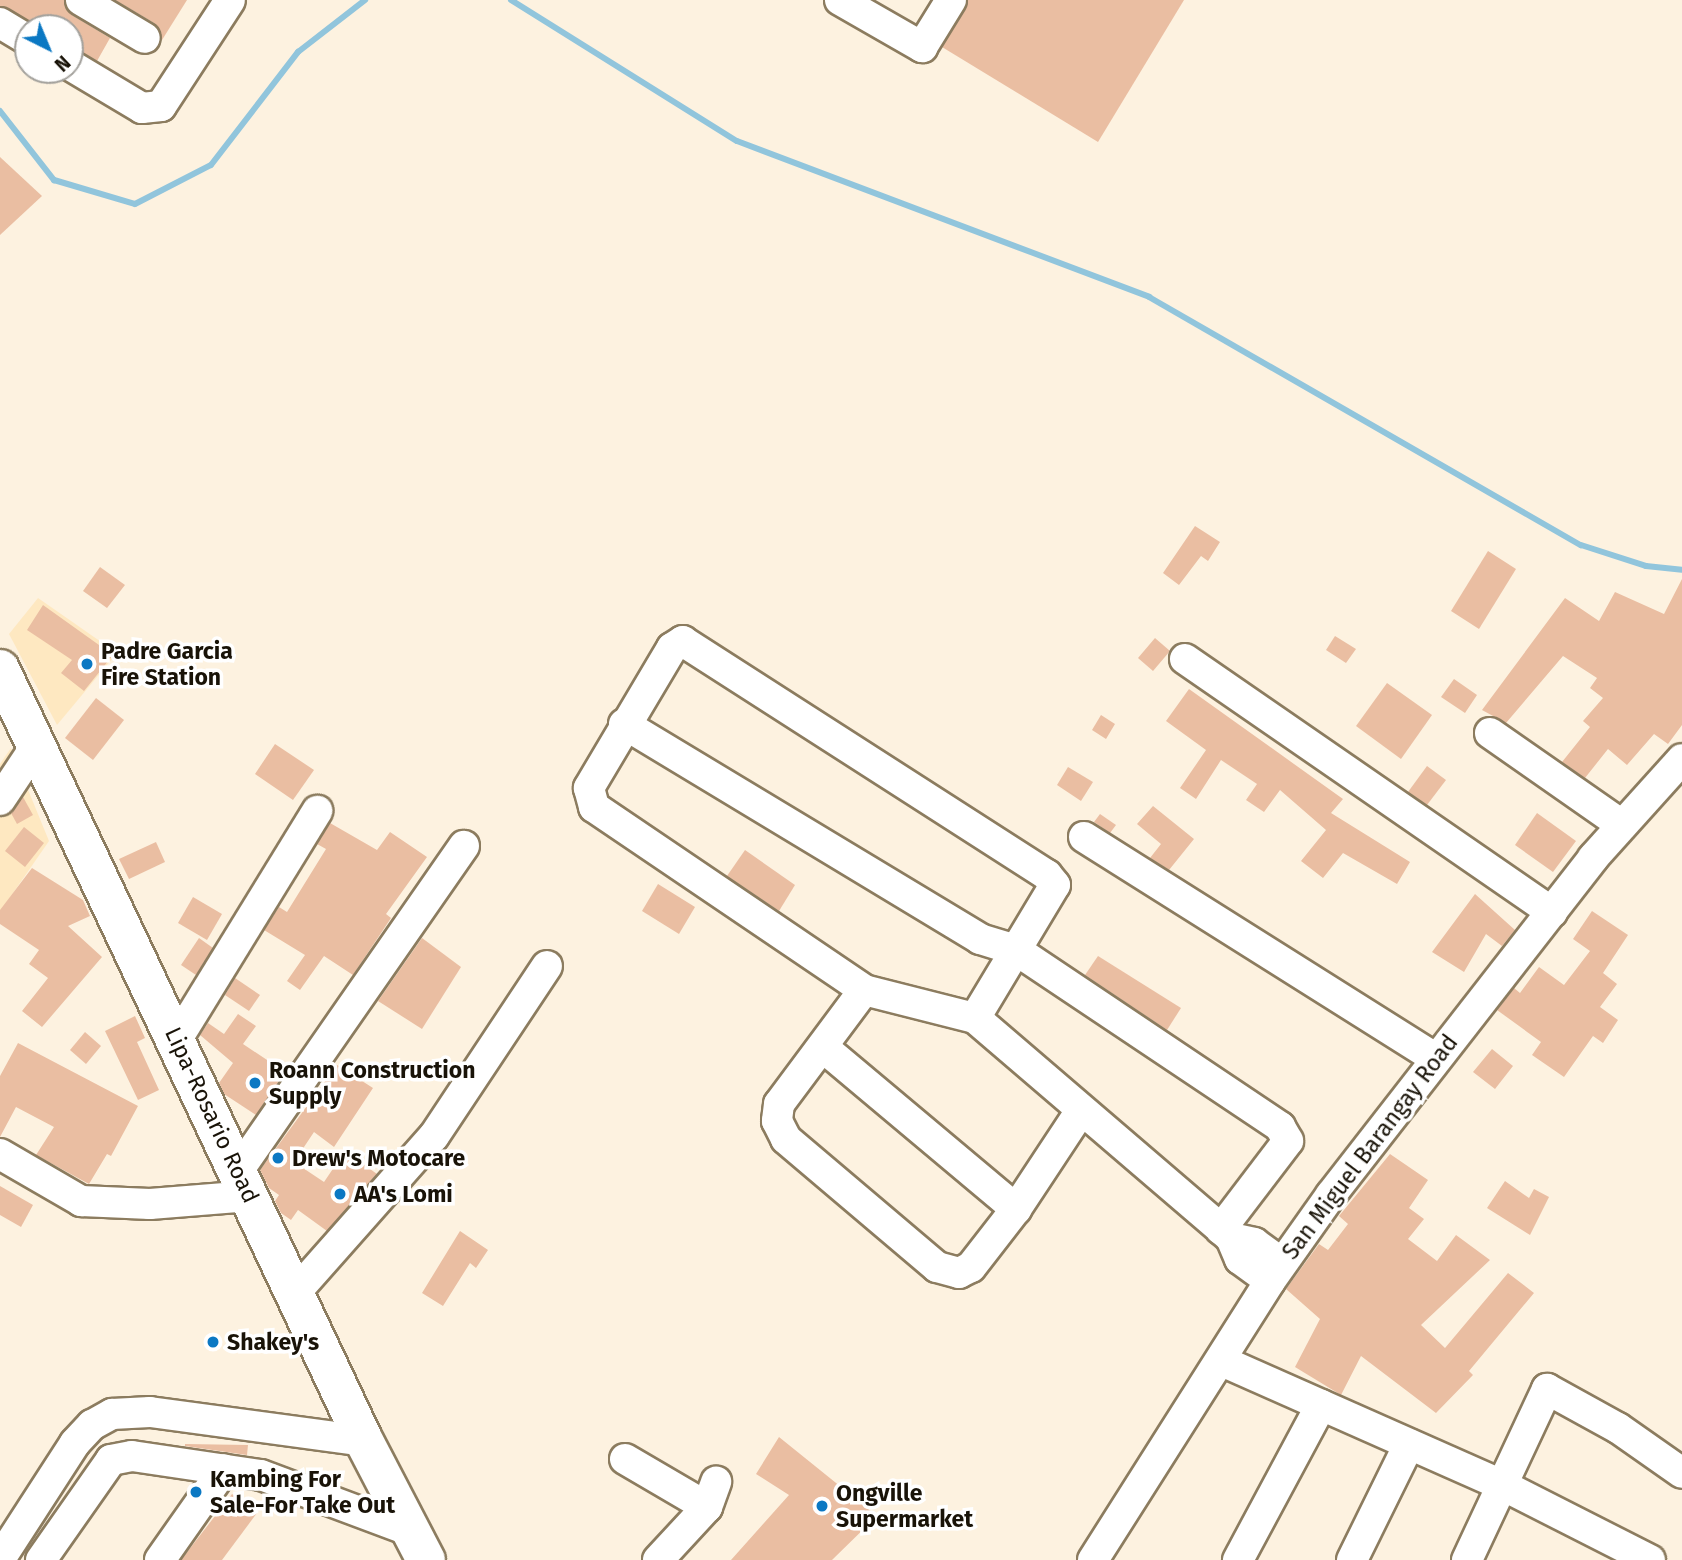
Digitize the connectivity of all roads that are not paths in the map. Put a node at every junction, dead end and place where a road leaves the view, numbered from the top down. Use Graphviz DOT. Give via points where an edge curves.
graph roads {
  1 [pos="81,0"];
  2 [pos="230,0"];
  3 [pos="840,0"];
  4 [pos="951,0"];
  5 [pos="145,38"];
  6 [pos="84,73"];
  7 [pos="1185,659"];
  8 [pos="0,669"];
  9 [pos="624,724"];
  10 [pos="1490,733"];
  11 [pos="36,746"];
  12 [pos="1682,759"];
  13 [pos="0,800"];
  14 [pos="317,811"];
  15 [pos="1622,825"];
  16 [pos="1084,837"];
  17 [pos="464,846"];
  18 [pos="1552,912"];
  19 [pos="1016,950"];
  20 [pos="547,965"];
  21 [pos="864,990"];
  22 [pos="975,1018"];
  23 [pos="177,1038"];
  24 [pos="824,1048"];
  25 [pos="1436,1059"];
  26 [pos="1080,1112"];
  27 [pos="0,1154"];
  28 [pos="244,1184"];
  29 [pos="1016,1209"];
  30 [pos="1226,1233"];
  31 [pos="1276,1272"];
  32 [pos="294,1294"];
  33 [pos="1222,1361"];
  34 [pos="1321,1405"];
  35 [pos="364,1441"];
  36 [pos="1409,1444"];
  37 [pos="625,1459"];
  38 [pos="224,1469"];
  39 [pos="1682,1473"];
  40 [pos="1502,1485"];
  41 [pos="417,1545"];
  42 [pos="0,1559"];
  43 [pos="41,1560"];
  44 [pos="160,1560"];
  45 [pos="658,1560"];
  46 [pos="1093,1560"];
  47 [pos="1238,1560"];
  48 [pos="1352,1560"];
  49 [pos="1467,1560"];
  50 [pos="1650,1560"];
  1 -- 5 [label="street"];
  2 -- 6 [label="street" via="161,106 142,108"];
  3 -- 4 [label="street" via="922,47"];
  7 -- 18 [label="street"];
  8 -- 11 [label="main road, Lipa-Rosario Road"];
  9 -- 19 [label="street" via="980,939"];
  9 -- 19 [label="street" via="672,648 683,641 1047,875 1055,885"];
  9 -- 21 [label="street" via="589,788 594,807"];
  10 -- 15 [label="street"];
  11 -- 13 [label="street"];
  11 -- 23 [label="main road, Lipa-Rosario Road"];
  12 -- 15 [label="street, San Miguel Barangay Road"];
  14 -- 23 [label="street"];
  15 -- 18 [label="street, San Miguel Barangay Road"];
  16 -- 25 [label="street"];
  17 -- 28 [label="street"];
  18 -- 25 [label="street, San Miguel Barangay Road"];
  19 -- 22 [label="street"];
  19 -- 30 [label="street" via="1280,1127 1288,1142"];
  20 -- 32 [label="street" via="434,1136"];
  21 -- 22 [label="street"];
  21 -- 24 [label="street"];
  22 -- 26 [label="street"];
  23 -- 28 [label="main road, Lipa-Rosario Road"];
  24 -- 29 [label="street"];
  24 -- 29 [label="street" via="779,1104 776,1121 786,1139 937,1267 959,1273 971,1268"];
  25 -- 31 [label="street, San Miguel Barangay Road"];
  26 -- 29 [label="street"];
  26 -- 30 [label="street"];
  27 -- 28 [label="street" via="81,1200 150,1204"];
  28 -- 32 [label="main road, Lipa-Rosario Road"];
  30 -- 31 [label="street" via="1254,1242"];
  31 -- 33 [label="street, San Miguel Barangay Road"];
  32 -- 35 [label="main road, Lipa-Rosario Road"];
  33 -- 34 [label="street"];
  33 -- 46 [label="street, San Miguel Barangay Road"];
  34 -- 36 [label="street"];
  34 -- 47 [label="street"];
  35 -- 41 [label="main road, Lipa-Rosario Road"];
  35 -- 42 [label="street" via="150,1412 112,1414 92,1425 75,1443"];
  36 -- 40 [label="street"];
  36 -- 48 [label="street"];
  37 -- 45 [label="street" via="711,1495"];
  38 -- 41 [label="street" via="261,1475"];
  38 -- 43 [label="street" via="132,1456 111,1460"];
  38 -- 44 [label="street"];
  39 -- 40 [label="street" via="1618,1428 1547,1389"];
  40 -- 49 [label="street"];
  40 -- 50 [label="street"];
}
